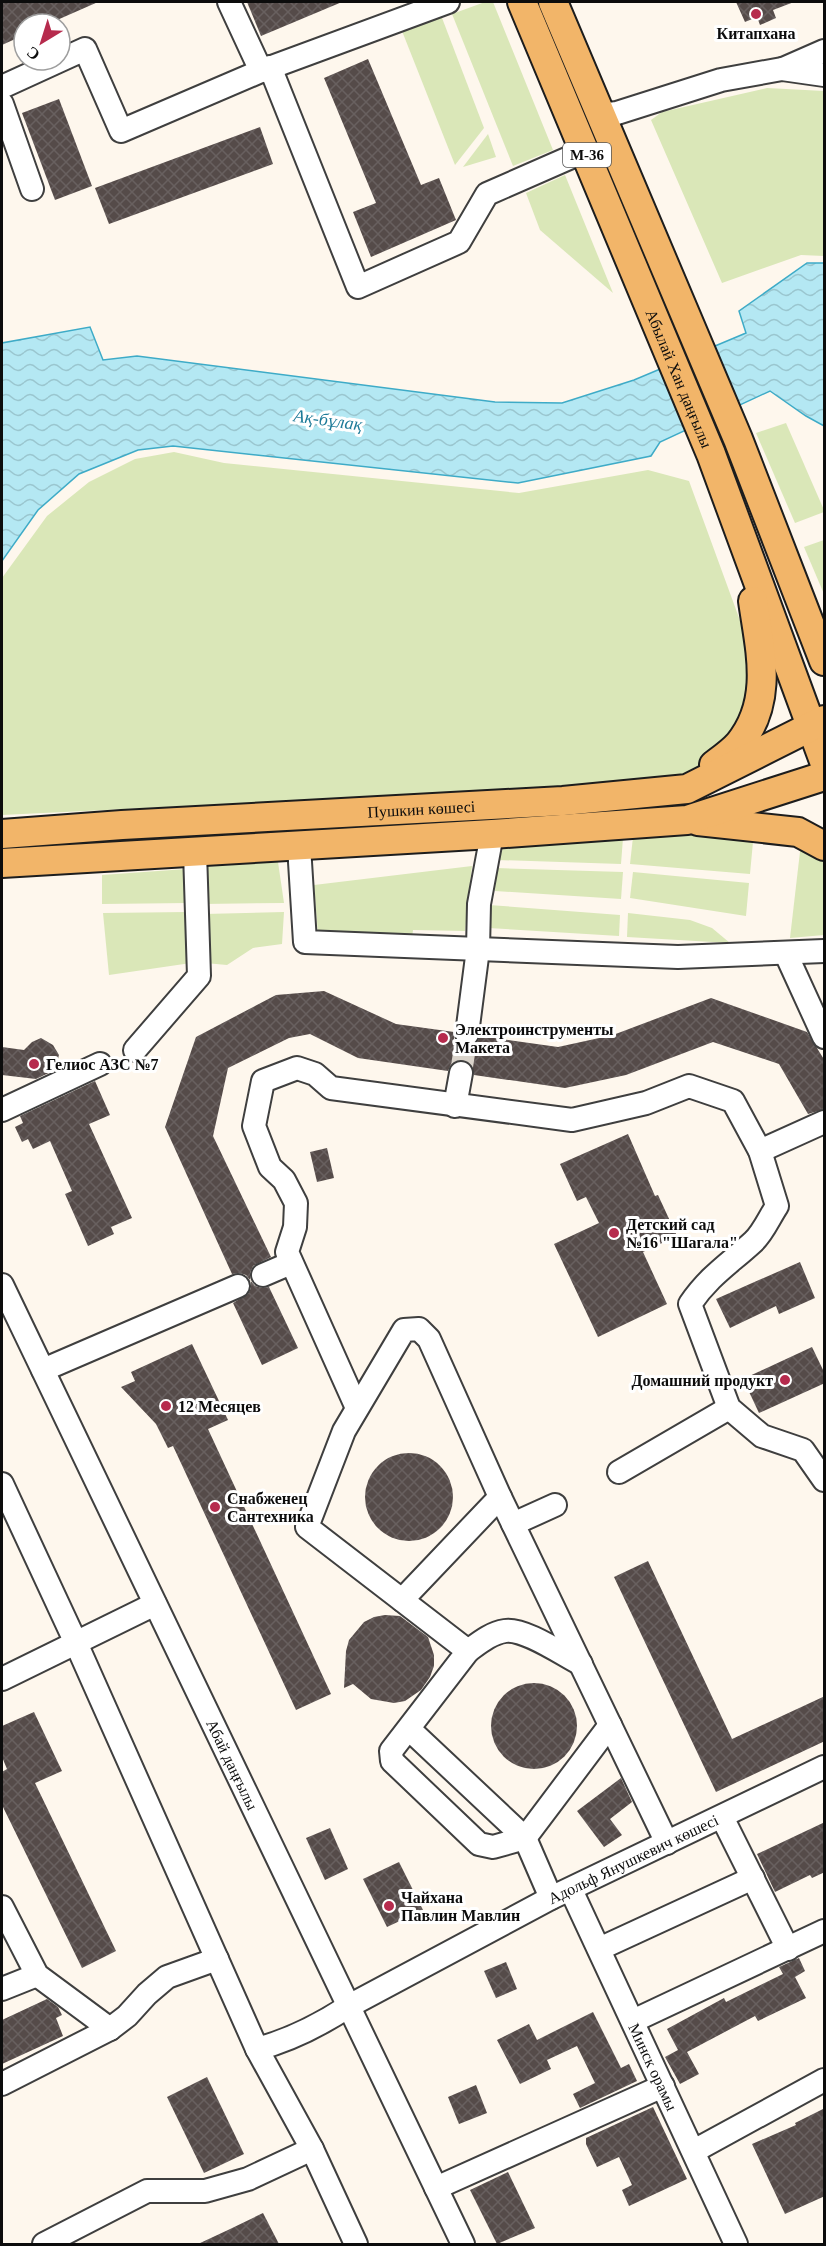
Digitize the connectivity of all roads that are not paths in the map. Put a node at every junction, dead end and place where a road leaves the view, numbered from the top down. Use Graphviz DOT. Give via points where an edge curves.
graph roads {
  1 [pos="229,2"];
  2 [pos="448,2"];
  3 [pos="522,2"];
  4 [pos="553,2"];
  5 [pos="825,51"];
  6 [pos="266,69"];
  7 [pos="782,69"];
  8 [pos="825,75"];
  9 [pos="2,87"];
  10 [pos="2,104"];
  11 [pos="600,116"];
  12 [pos="585,151"];
  13 [pos="32,189"];
  14 [pos="665,302"];
  15 [pos="745,546"];
  16 [pos="825,661"];
  17 [pos="819,723"];
  18 [pos="825,761"];
  19 [pos="825,776"];
  20 [pos="687,789"];
  21 [pos="687,820"];
  22 [pos="2,834"];
  23 [pos="492,834"];
  24 [pos="299,846"];
  25 [pos="825,846"];
  26 [pos="195,852"];
  27 [pos="2,863"];
  28 [pos="478,949"];
  29 [pos="825,951"];
  30 [pos="786,954"];
  31 [pos="467,1034"];
  32 [pos="825,1036"];
  33 [pos="135,1050"];
  34 [pos="100,1064"];
  35 [pos="461,1073"];
  36 [pos="455,1106"];
  37 [pos="2,1110"];
  38 [pos="825,1122"];
  39 [pos="760,1151"];
  40 [pos="291,1263"];
  41 [pos="263,1275"];
  42 [pos="2,1285"];
  43 [pos="238,1286"];
  44 [pos="43,1371"];
  45 [pos="357,1408"];
  46 [pos="729,1408"];
  47 [pos="619,1472"];
  48 [pos="825,1480"];
  49 [pos="2,1484"];
  50 [pos="500,1497"];
  51 [pos="555,1505"];
  52 [pos="513,1524"];
  53 [pos="402,1600"];
  54 [pos="155,1604"];
  55 [pos="76,1643"];
  56 [pos="468,1651"];
  57 [pos="581,1664"];
  58 [pos="2,1679"];
  59 [pos="610,1725"];
  60 [pos="410,1729"];
  61 [pos="825,1767"];
  62 [pos="722,1817"];
  63 [pos="525,1838"];
  64 [pos="667,1843"];
  65 [pos="753,1878"];
  66 [pos="561,1894"];
  67 [pos="2,1907"];
  68 [pos="825,1931"];
  69 [pos="599,1949"];
  70 [pos="788,1949"];
  71 [pos="217,1959"];
  72 [pos="37,1975"];
  73 [pos="2,1989"];
  74 [pos="349,2006"];
  75 [pos="633,2021"];
  76 [pos="110,2029"];
  77 [pos="257,2049"];
  78 [pos="825,2079"];
  79 [pos="2,2084"];
  80 [pos="663,2086"];
  81 [pos="312,2149"];
  82 [pos="694,2151"];
  83 [pos="436,2188"];
  84 [pos="44,2244"];
  85 [pos="356,2244"];
  86 [pos="463,2244"];
  87 [pos="736,2244"];
  1 -- 6 [label="street"];
  2 -- 6 [label="street"];
  3 -- 12 [label="main road, Абылай Хан даңғылы / M-36"];
  4 -- 11 [label="main road, Абылай Хан даңғылы / M-36"];
  5 -- 7 [label="street"];
  6 -- 9 [label="street" via="121,130 85,49"];
  6 -- 12 [label="street" via="358,287 459,242 487,194"];
  7 -- 8 [label="street"];
  7 -- 11 [label="street" via="721,80"];
  10 -- 13 [label="street"];
  11 -- 14 [label="main road, Абылай Хан даңғылы / M-36"];
  12 -- 14 [label="main road, Абылай Хан даңғылы / M-36"];
  14 -- 15 [label="main road, Абылай Хан даңғылы / M-36" via="711,454"];
  14 -- 16 [label="main road, Абылай Хан даңғылы / M-36" via="738,439"];
  15 -- 17 [label="main road, Абылай Хан даңғылы / M-36"];
  15 -- 20 [label="main road" via="763,670 757,714 739,744"];
  17 -- 18 [label="main road, Абылай Хан даңғылы / M-36"];
  17 -- 20 [label="main road, Пушкин көшесі"];
  19 -- 21 [label="main road, Пушкин көшесі"];
  20 -- 22 [label="main road, Пушкин көшесі" via="563,801"];
  21 -- 23 [label="main road, Пушкин көшесі"];
  21 -- 25 [label="main road" via="798,832"];
  23 -- 24 [label="main road, Пушкин көшесі"];
  23 -- 28 [label="street" via="478,904"];
  24 -- 26 [label="main road, Пушкин көшесі"];
  24 -- 28 [label="street" via="305,942"];
  26 -- 27 [label="main road, Пушкин көшесі"];
  26 -- 33 [label="street" via="199,976"];
  28 -- 30 [label="street" via="678,957"];
  28 -- 31 [label="street"];
  29 -- 30 [label="street"];
  30 -- 32 [label="street"];
  34 -- 37 [label="street"];
  35 -- 36 [label="street"];
  36 -- 39 [label="street" via="572,1120 646,1102 689,1086 733,1101"];
  36 -- 40 [label="street" via="331,1088 315,1074 297,1068 263,1081 254,1126 270,1167 284,1180 296,1203 295,1227 287,1252"];
  38 -- 39 [label="street"];
  39 -- 46 [label="street" via="777,1206 755,1240 714,1274 690,1304"];
  40 -- 41 [label="street"];
  40 -- 45 [label="street"];
  42 -- 44 [label="street, Абай даңғылы"];
  43 -- 44 [label="street"];
  44 -- 54 [label="street, Абай даңғылы"];
  45 -- 50 [label="street" via="404,1329 419,1329 429,1339"];
  45 -- 53 [label="street" via="344,1431 307,1527"];
  46 -- 47 [label="street"];
  46 -- 48 [label="street" via="762,1436 803,1450"];
  49 -- 55 [label="street"];
  50 -- 52 [label="street"];
  50 -- 53 [label="street"];
  51 -- 52 [label="street"];
  52 -- 57 [label="street"];
  53 -- 56 [label="street"];
  54 -- 55 [label="street"];
  54 -- 74 [label="street, Абай даңғылы"];
  55 -- 58 [label="street"];
  55 -- 71 [label="street"];
  56 -- 57 [label="street" via="506,1630 526,1635"];
  56 -- 60 [label="street"];
  57 -- 59 [label="street"];
  59 -- 63 [label="street"];
  59 -- 64 [label="street"];
  60 -- 63 [label="street"];
  60 -- 63 [label="street" via="391,1751 392,1761 471,1837 479,1844 493,1846"];
  61 -- 62 [label="street, Адольф Янушкевич көшесі"];
  62 -- 64 [label="street, Адольф Янушкевич көшесі"];
  62 -- 65 [label="street"];
  63 -- 66 [label="street, Минск орамы"];
  64 -- 66 [label="street, Адольф Янушкевич көшесі"];
  65 -- 69 [label="street"];
  65 -- 70 [label="street"];
  66 -- 69 [label="street, Минск орамы"];
  66 -- 74 [label="street, Адольф Янушкевич көшесі"];
  67 -- 72 [label="street"];
  68 -- 70 [label="street"];
  69 -- 75 [label="street, Минск орамы"];
  70 -- 75 [label="street"];
  71 -- 76 [label="street" via="167,1977"];
  71 -- 77 [label="street"];
  72 -- 73 [label="street"];
  72 -- 76 [label="street"];
  74 -- 77 [label="street, Адольф Янушкевич көшесі" via="287,2041"];
  74 -- 83 [label="street, Абай даңғылы"];
  75 -- 80 [label="street, Минск орамы"];
  76 -- 79 [label="street"];
  77 -- 81 [label="street"];
  78 -- 82 [label="street"];
  80 -- 82 [label="street, Минск орамы"];
  80 -- 83 [label="street"];
  81 -- 84 [label="street" via="248,2179 205,2191 147,2192"];
  81 -- 85 [label="street"];
  82 -- 87 [label="street, Минск орамы"];
  83 -- 86 [label="street, Абай даңғылы"];
}
